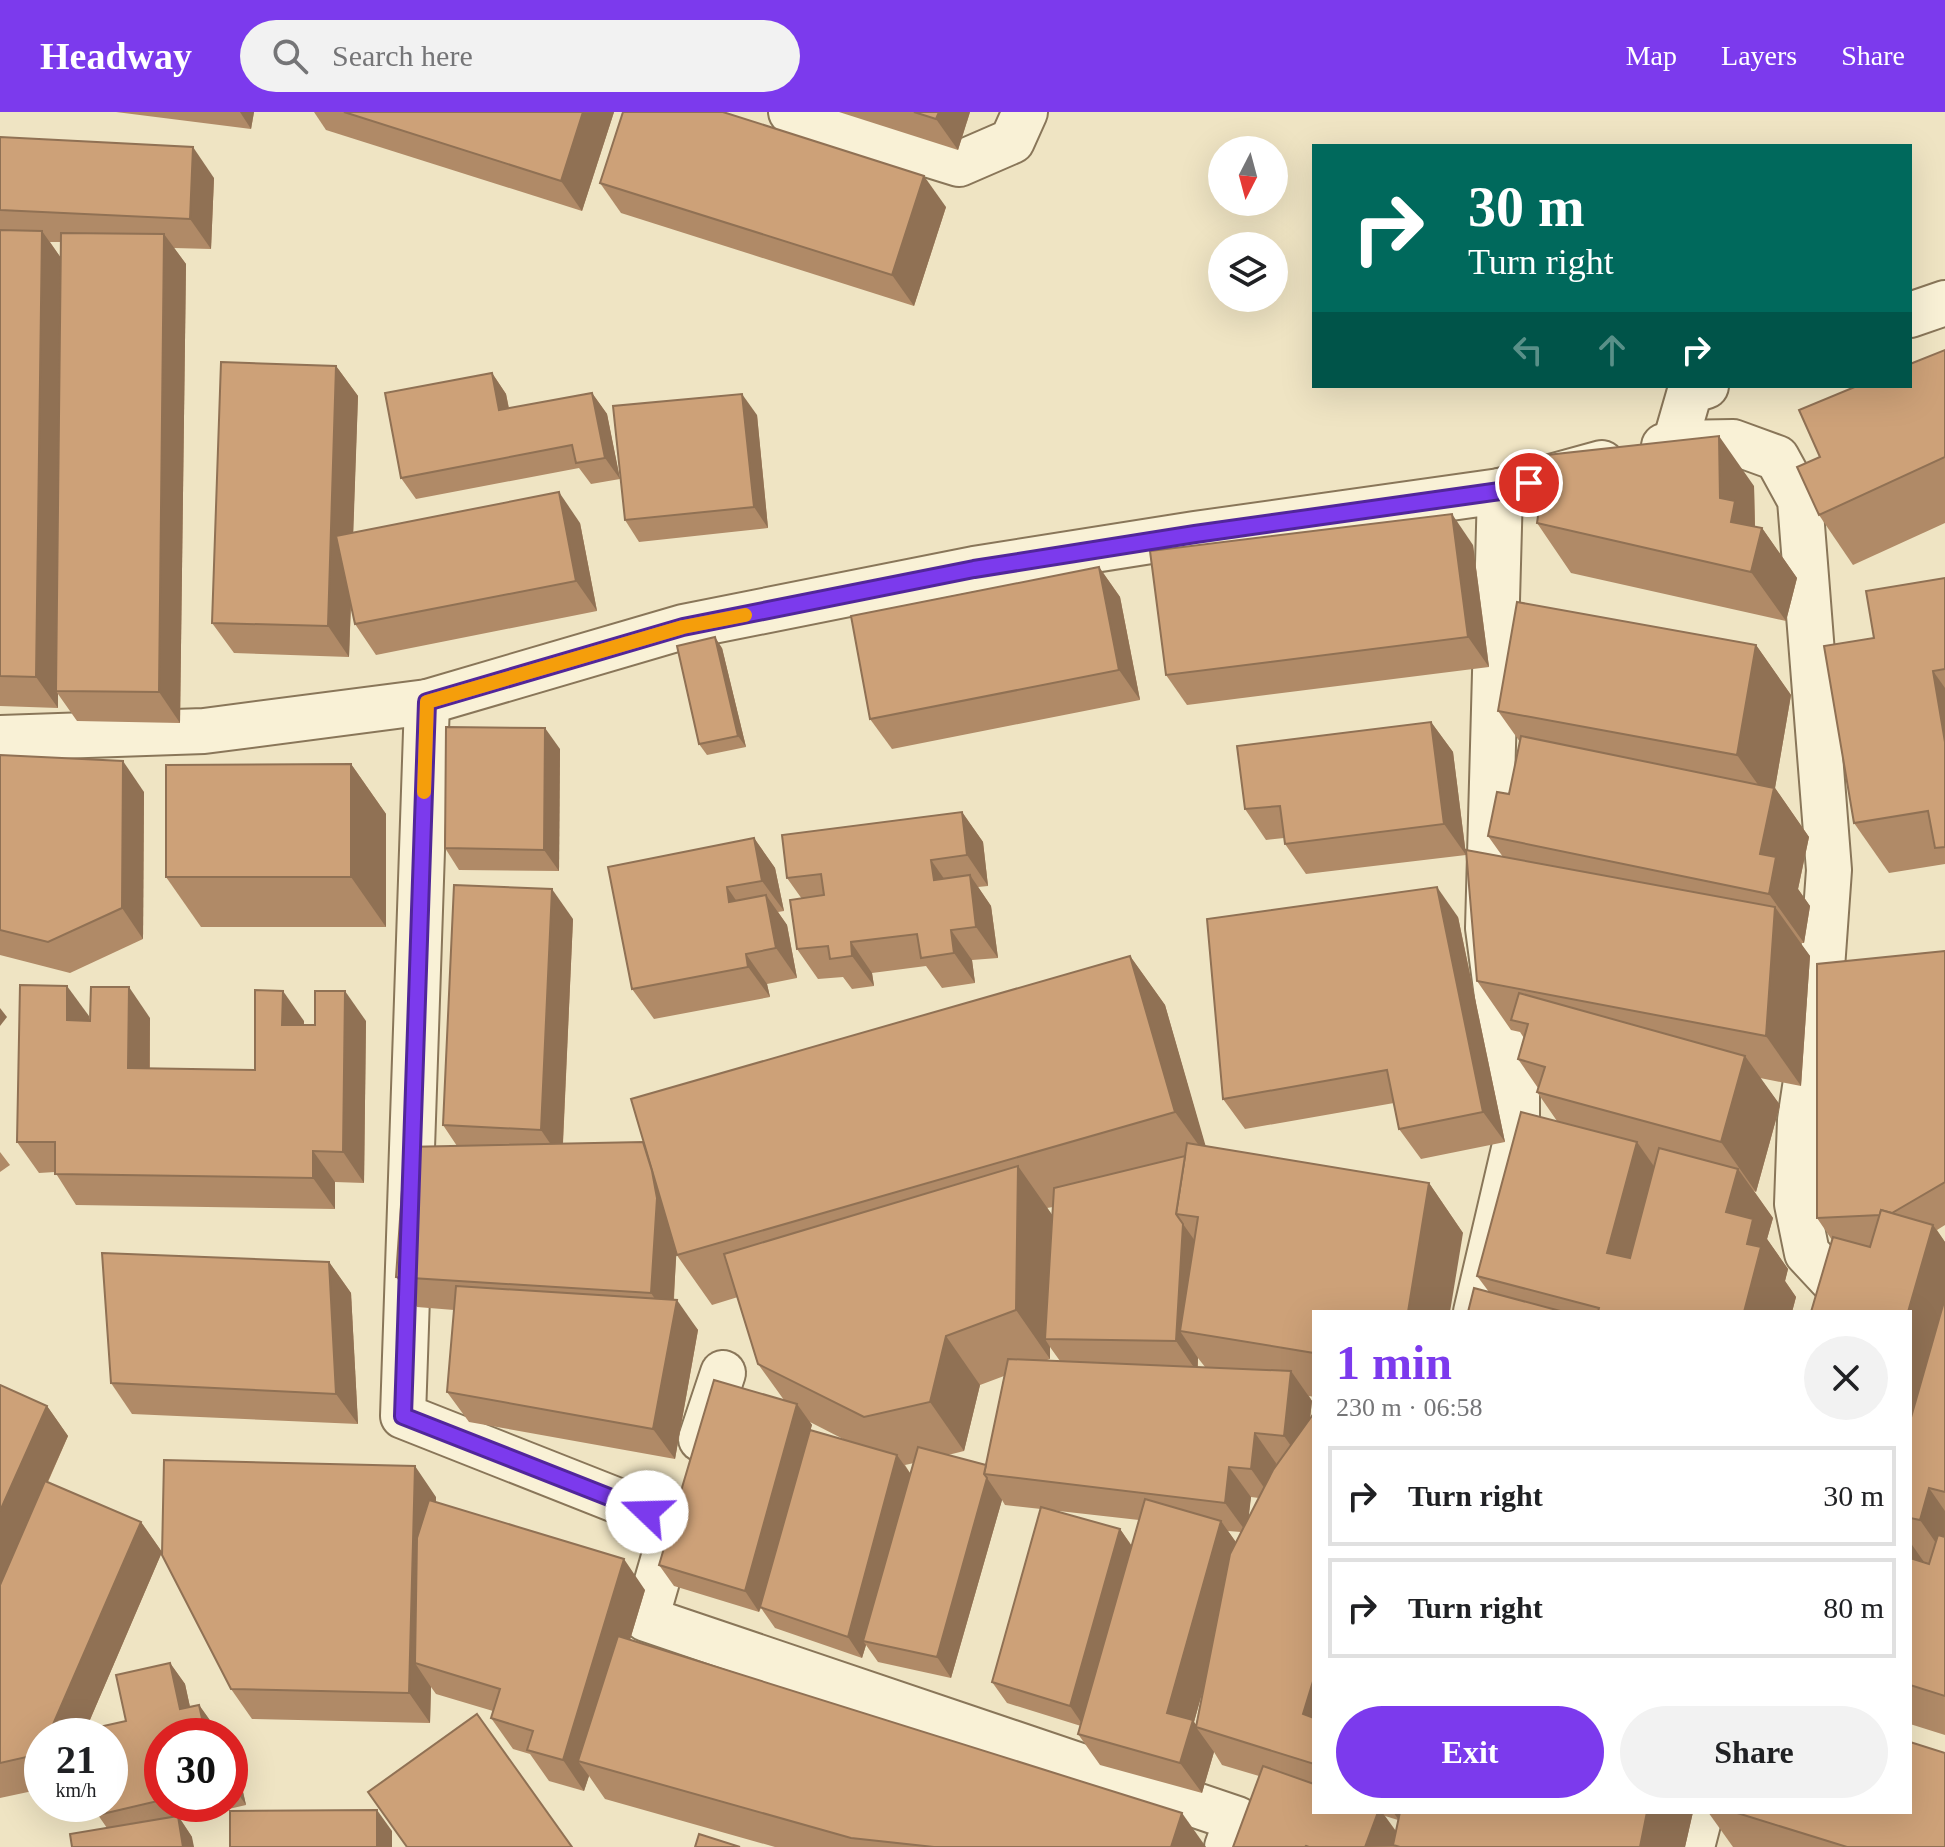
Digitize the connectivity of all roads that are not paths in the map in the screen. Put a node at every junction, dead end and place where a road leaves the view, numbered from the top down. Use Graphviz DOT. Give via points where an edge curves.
graph roads {
  1 [pos="791,112"];
  2 [pos="1025,112"];
  3 [pos="1945,303"];
  4 [pos="1912,314"];
  5 [pos="1700,388"];
  6 [pos="1675,443"];
  7 [pos="1500,491"];
  8 [pos="427,702"];
  9 [pos="0,738"];
  10 [pos="1875,1268"];
  11 [pos="1830,1297"];
  12 [pos="1476,1310"];
  13 [pos="723,1373"];
  14 [pos="674,1523"];
  15 [pos="1700,1814"];
  16 [pos="1227,1847"];
  17 [pos="1692,1847"];
  1 -- 2 [label="street" via="959,164 1012,141"];
  3 -- 4 [label="street"];
  5 -- 6 [label="street" via="1690,391"];
  6 -- 7 [label="street"];
  6 -- 11 [label="street" via="1733,442 1777,458 1800,500 1829,870 1821,982 1800,1120 1797,1204 1807,1253"];
  7 -- 8 [label="street" via="959,572 683,627"];
  7 -- 12 [label="street" via="1488,928 1517,1093 1517,1136"];
  8 -- 9 [label="street" via="204,731"];
  8 -- 14 [label="street" via="403,1416"];
  10 -- 11 [label="street"];
  13 -- 14 [label="street"];
  14 -- 16 [label="street" via="646,1619 1237,1819"];
  15 -- 17 [label="street"];
}
